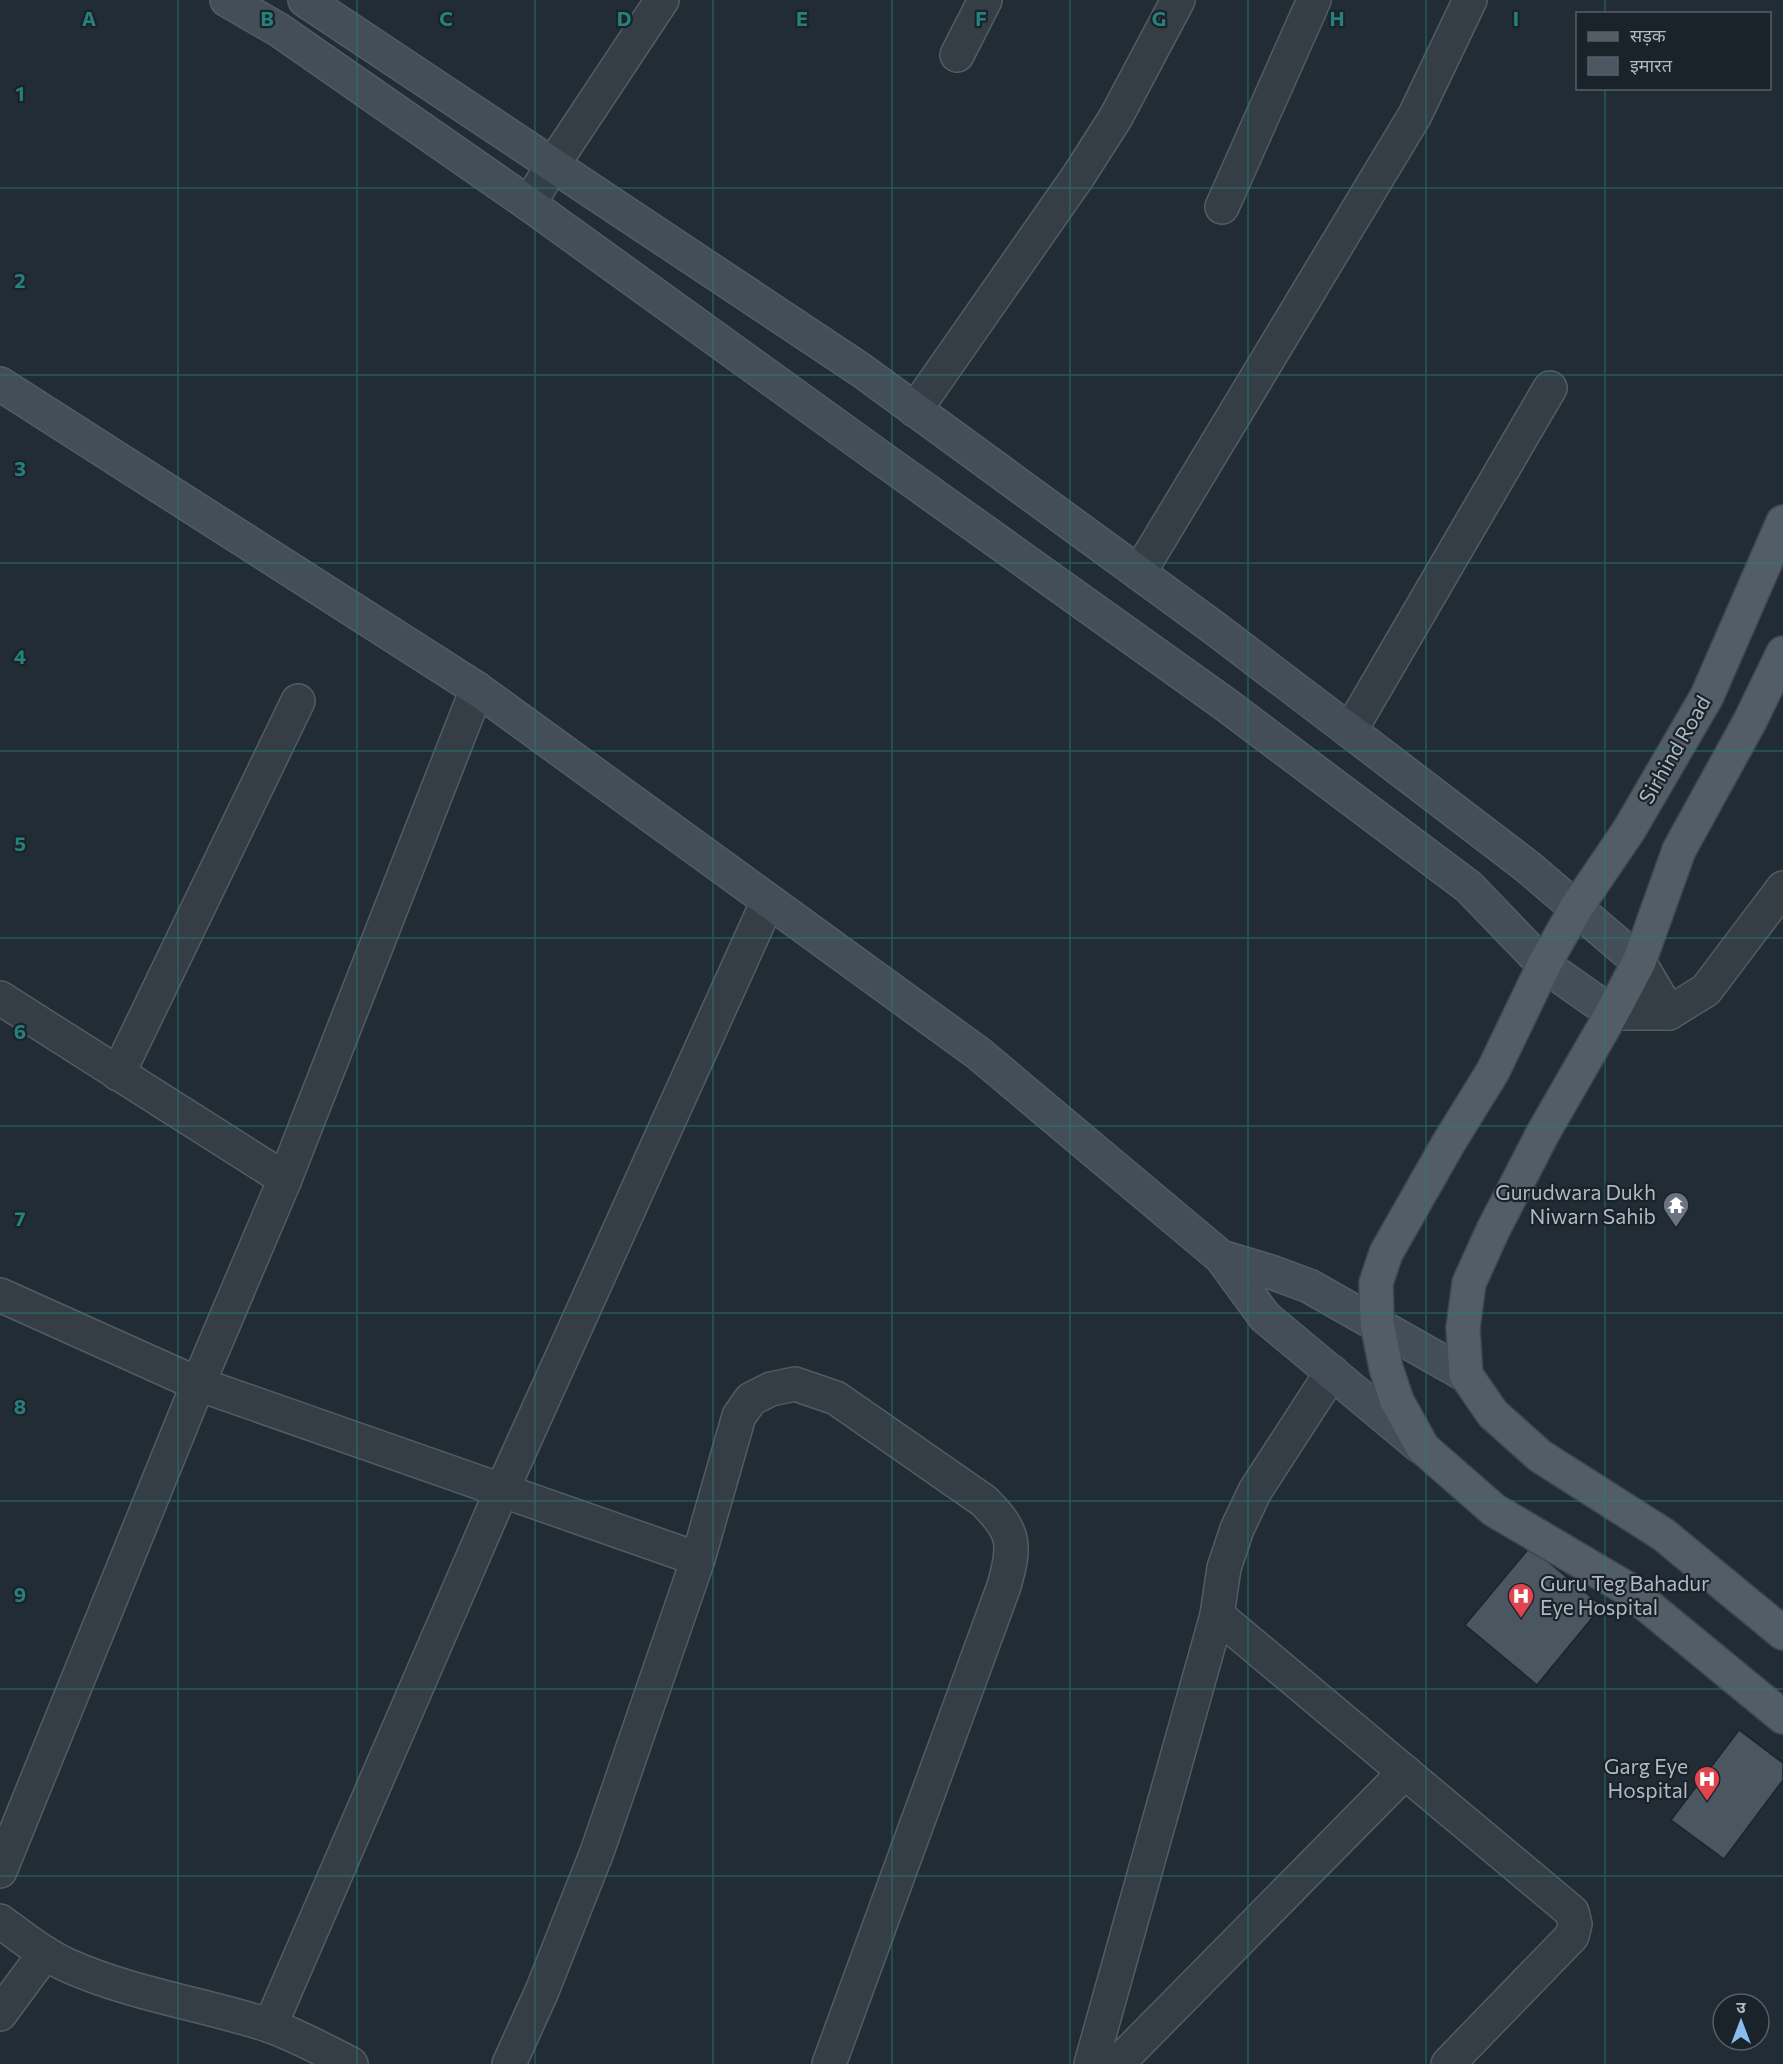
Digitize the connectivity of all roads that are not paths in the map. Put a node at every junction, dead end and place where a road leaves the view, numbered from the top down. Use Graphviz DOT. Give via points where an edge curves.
graph roads {
  1 [pos="227,0"];
  2 [pos="305,0"];
  3 [pos="662,0"];
  4 [pos="986,0"];
  5 [pos="1178,0"];
  6 [pos="1314,0"];
  7 [pos="1470,0"];
  8 [pos="957,55"];
  9 [pos="552,166"];
  10 [pos="530,204"];
  11 [pos="1222,207"];
  12 [pos="0,384"];
  13 [pos="1550,388"];
  14 [pos="915,410"];
  15 [pos="1783,522"];
  16 [pos="1139,573"];
  17 [pos="1783,653"];
  18 [pos="477,689"];
  19 [pos="298,701"];
  20 [pos="1350,731"];
  21 [pos="1783,888"];
  22 [pos="768,901"];
  23 [pos="1576,908"];
  24 [pos="1639,962"];
  25 [pos="1544,965"];
  26 [pos="0,998"];
  27 [pos="1669,1012"];
  28 [pos="1612,1013"];
  29 [pos="118,1074"];
  30 [pos="285,1179"];
  31 [pos="1221,1257"];
  32 [pos="0,1294"];
  33 [pos="1377,1323"];
  34 [pos="1332,1372"];
  35 [pos="1466,1375"];
  36 [pos="198,1384"];
  37 [pos="1423,1448"];
  38 [pos="502,1491"];
  39 [pos="698,1559"];
  40 [pos="1217,1615"];
  41 [pos="1783,1633"];
  42 [pos="1783,1717"];
  43 [pos="1405,1772"];
  44 [pos="0,1871"];
  45 [pos="0,1921"];
  46 [pos="45,1953"];
  47 [pos="0,2014"];
  48 [pos="270,2026"];
  49 [pos="351,2064"];
  50 [pos="509,2064"];
  51 [pos="829,2064"];
  52 [pos="1091,2064"];
  53 [pos="1117,2064"];
  54 [pos="1448,2064"];
  1 -- 10 [label="main road" via="279,30"];
  2 -- 9 [label="main road"];
  3 -- 9 [label="street"];
  4 -- 8 [label="street"];
  5 -- 14 [label="street" via="1091,156"];
  6 -- 11 [label="street"];
  7 -- 16 [label="street" via="1415,115"];
  9 -- 10 [label="street"];
  9 -- 14 [label="main road" via="861,370"];
  10 -- 25 [label="main road" via="1263,732 1469,887"];
  12 -- 18 [label="main road"];
  13 -- 20 [label="street"];
  14 -- 16 [label="main road"];
  15 -- 23 [label="main road, Sirhind Road" via="1707,696 1629,830"];
  16 -- 20 [label="main road"];
  17 -- 24 [label="main road" via="1679,850"];
  18 -- 22 [label="main road"];
  18 -- 30 [label="street"];
  19 -- 29 [label="street"];
  20 -- 23 [label="main road"];
  21 -- 27 [label="street" via="1706,990"];
  22 -- 31 [label="main road" via="978,1053"];
  22 -- 38 [label="street"];
  23 -- 24 [label="main road"];
  23 -- 25 [label="main road, Sirhind Road"];
  24 -- 27 [label="street"];
  24 -- 28 [label="main road"];
  25 -- 28 [label="main road"];
  25 -- 33 [label="main road, Sirhind Road" via="1493,1071 1386,1253 1376,1283"];
  26 -- 29 [label="street"];
  27 -- 28 [label="street"];
  28 -- 35 [label="main road" via="1516,1181 1469,1283 1463,1328"];
  29 -- 30 [label="street"];
  30 -- 36 [label="street"];
  31 -- 33 [label="main road" via="1309,1286"];
  31 -- 34 [label="main road" via="1265,1317"];
  32 -- 36 [label="street"];
  33 -- 35 [label="main road"];
  33 -- 37 [label="main road, Sirhind Road" via="1397,1401"];
  34 -- 37 [label="main road"];
  34 -- 40 [label="street" via="1255,1491 1237,1529 1224,1568"];
  35 -- 41 [label="main road" via="1493,1414 1540,1456 1664,1535"];
  36 -- 38 [label="street"];
  36 -- 44 [label="street"];
  37 -- 42 [label="main road, Sirhind Road" via="1494,1510 1626,1588"];
  38 -- 39 [label="street"];
  38 -- 48 [label="street"];
  39 -- 50 [label="street" via="597,1852"];
  39 -- 51 [label="street" via="739,1416 751,1399 771,1389 795,1384 836,1398 984,1501 1002,1519 1011,1538 1012,1561 1004,1586"];
  40 -- 43 [label="street"];
  40 -- 52 [label="street"];
  43 -- 53 [label="street"];
  43 -- 54 [label="street" via="1568,1908 1575,1924 1572,1936"];
  45 -- 46 [label="street"];
  46 -- 47 [label="street"];
  46 -- 48 [label="street" via="101,1979"];
  48 -- 49 [label="street"];
}
